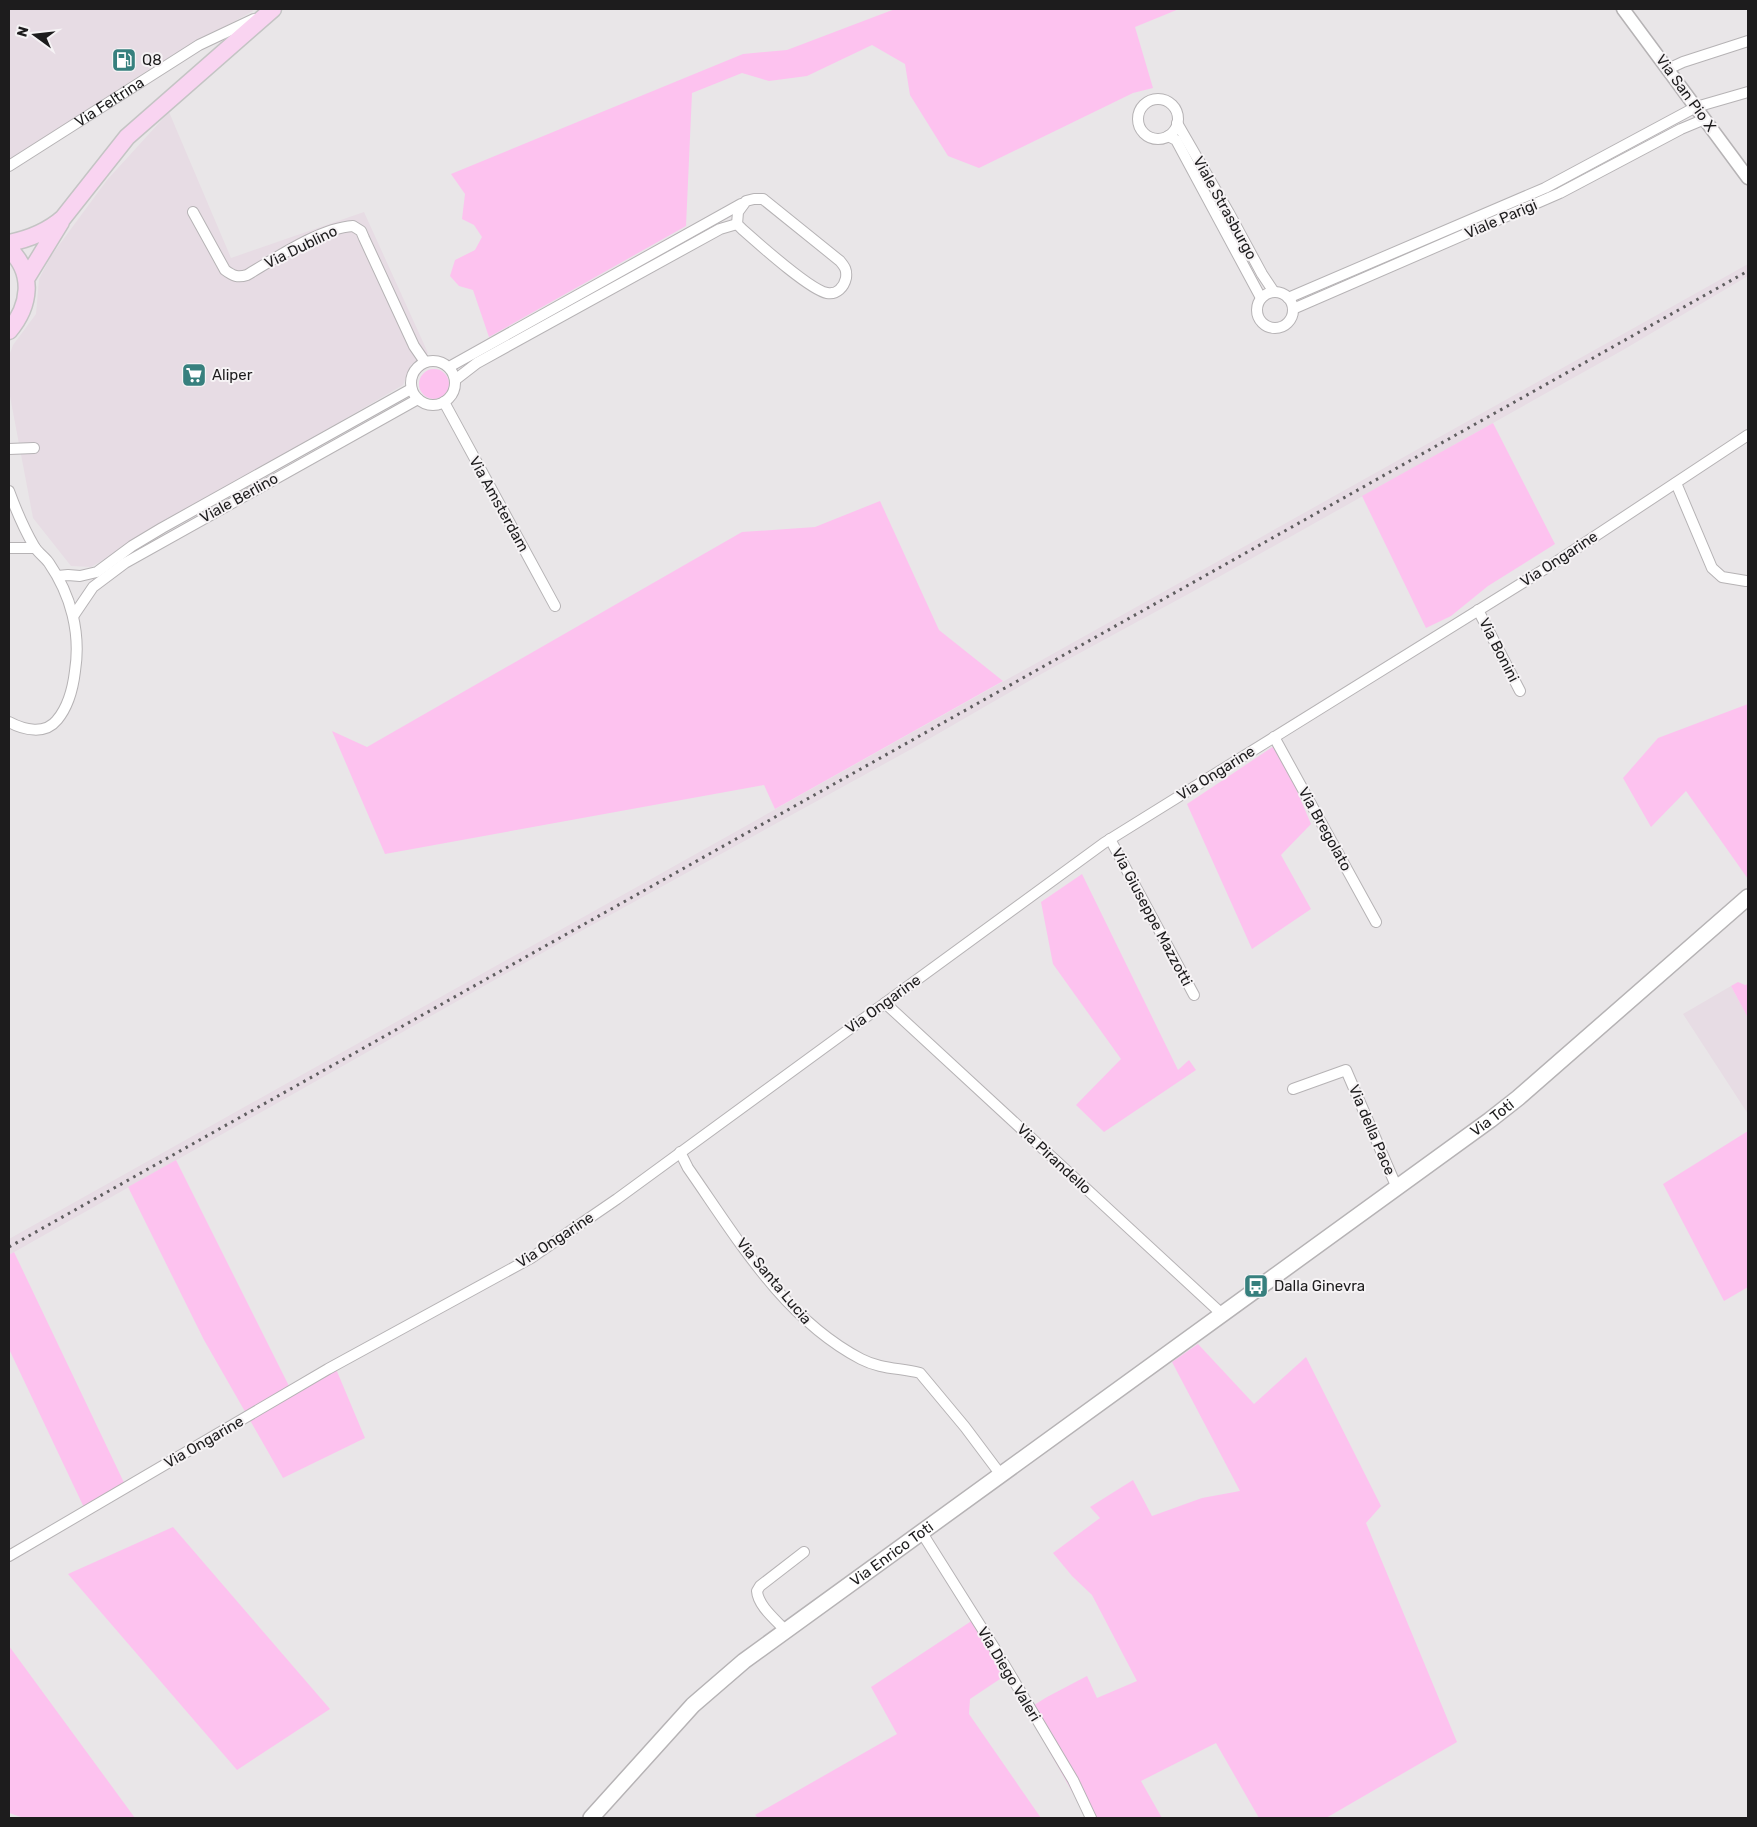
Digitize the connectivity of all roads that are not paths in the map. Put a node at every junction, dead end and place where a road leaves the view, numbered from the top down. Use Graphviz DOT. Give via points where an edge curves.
graph roads {
  1 [pos="1623,9"];
  2 [pos="269,11"];
  3 [pos="1748,41"];
  4 [pos="1668,69"];
  5 [pos="1748,92"];
  6 [pos="1696,107"];
  7 [pos="1705,119"];
  8 [pos="1177,123"];
  9 [pos="1168,136"];
  10 [pos="9,166"];
  11 [pos="1748,178"];
  12 [pos="742,204"];
  13 [pos="193,212"];
  14 [pos="63,218"];
  15 [pos="737,224"];
  16 [pos="9,243"];
  17 [pos="9,249"];
  18 [pos="26,279"];
  19 [pos="1274,292"];
  20 [pos="1261,298"];
  21 [pos="1288,298"];
  22 [pos="1293,309"];
  23 [pos="9,331"];
  24 [pos="425,362"];
  25 [pos="449,367"];
  26 [pos="455,380"];
  27 [pos="411,389"];
  28 [pos="418,400"];
  29 [pos="444,402"];
  30 [pos="1748,435"];
  31 [pos="34,448"];
  32 [pos="9,449"];
  33 [pos="1676,483"];
  34 [pos="9,491"];
  35 [pos="9,505"];
  36 [pos="9,509"];
  37 [pos="9,548"];
  38 [pos="35,548"];
  39 [pos="58,576"];
  40 [pos="1746,581"];
  41 [pos="555,606"];
  42 [pos="1478,610"];
  43 [pos="74,615"];
  44 [pos="1520,691"];
  45 [pos="9,722"];
  46 [pos="1274,737"];
  47 [pos="1110,839"];
  48 [pos="1748,897"];
  49 [pos="1376,922"];
  50 [pos="1194,995"];
  51 [pos="885,1003"];
  52 [pos="1293,1089"];
  53 [pos="680,1152"];
  54 [pos="1397,1188"];
  55 [pos="1221,1317"];
  56 [pos="1001,1475"];
  57 [pos="922,1533"];
  58 [pos="804,1552"];
  59 [pos="9,1556"];
  60 [pos="786,1631"];
  61 [pos="592,1818"];
  62 [pos="1091,1818"];
  1 -- 4 [label="street, Via San Pio X"];
  2 -- 10 [label="street, Via Feltrina" via="190,51"];
  2 -- 14 [label="main road, Via Feltrina" via="127,138"];
  3 -- 4 [label="street"];
  4 -- 6 [label="street, Via San Pio X"];
  5 -- 6 [label="street, Viale Parigi"];
  6 -- 7 [label="street, Via San Pio X"];
  6 -- 21 [label="street, Viale Parigi" via="1546,188"];
  7 -- 11 [label="street, Via San Pio X"];
  7 -- 22 [label="street, Viale Parigi" via="1560,193"];
  8 -- 9 [label="street"];
  8 -- 9 [label="street, Viale Strasburgo" via="1174,107 1163,99 1150,100 1141,109 1138,120 1142,130 1156,138"];
  8 -- 19 [label="street, Viale Strasburgo"];
  9 -- 20 [label="street, Viale Strasburgo" via="1176,140"];
  12 -- 15 [label="street"];
  12 -- 15 [label="street" via="763,199 840,261 846,268 844,285 835,293 828,294 812,287"];
  12 -- 25 [label="street"];
  13 -- 24 [label="street, Via Dublino" via="226,270 241,277 316,236 344,226 353,226 361,231 414,346"];
  14 -- 16 [label="main road, Via Feltrina" via="35,236"];
  14 -- 18 [label="main road, Via Feltrina"];
  15 -- 26 [label="street" via="720,228 477,363"];
  17 -- 18 [label="main road" via="21,265"];
  18 -- 23 [label="main road, Via Feltrina" via="26,298 21,316"];
  19 -- 20 [label="street"];
  19 -- 21 [label="street"];
  20 -- 22 [label="street, Viale Parigi" via="1257,312 1266,326 1283,326 1291,319"];
  21 -- 22 [label="street"];
  24 -- 25 [label="street" via="438,361"];
  24 -- 27 [label="street" via="414,371"];
  25 -- 26 [label="street"];
  26 -- 29 [label="street" via="453,392"];
  27 -- 28 [label="street"];
  27 -- 39 [label="street, Viale Berlino" via="162,528 96,572"];
  28 -- 29 [label="street" via="431,405"];
  28 -- 43 [label="street, Viale Berlino" via="125,563 93,587"];
  29 -- 41 [label="street, Via Amsterdam"];
  30 -- 33 [label="street, Via Ongarine"];
  31 -- 32 [label="street"];
  33 -- 40 [label="street" via="1712,568 1722,577"];
  33 -- 42 [label="street, Via Ongarine"];
  34 -- 38 [label="street"];
  35 -- 36 [label="street"];
  37 -- 38 [label="street"];
  38 -- 39 [label="street"];
  39 -- 43 [label="street"];
  42 -- 44 [label="street, Via Bonini"];
  42 -- 46 [label="street, Via Ongarine"];
  43 -- 45 [label="street" via="77,659 63,712 52,726 36,731"];
  46 -- 47 [label="street, Via Ongarine"];
  46 -- 49 [label="street, Via Bregolato"];
  47 -- 50 [label="street, Via Giuseppe Mazzotti"];
  47 -- 51 [label="street, Via Ongarine"];
  48 -- 54 [label="main road, Via Toti" via="1518,1098"];
  51 -- 53 [label="street, Via Ongarine"];
  51 -- 55 [label="street, Via Pirandello"];
  52 -- 54 [label="street, Via della Pace" via="1346,1070"];
  53 -- 56 [label="street, Via Santa Lucia" via="754,1262 800,1316 862,1360 920,1373"];
  53 -- 59 [label="street, Via Ongarine" via="617,1200 531,1258 328,1369"];
  54 -- 55 [label="main road, Via Toti"];
  55 -- 56 [label="main road, Via Enrico Toti"];
  56 -- 57 [label="main road, Via Enrico Toti"];
  57 -- 60 [label="main road, Via Enrico Toti"];
  57 -- 62 [label="street, Via Diego Valeri" via="996,1649"];
  58 -- 60 [label="street" via="757,1591 757,1597"];
  60 -- 61 [label="main road, Via Enrico Toti" via="744,1661 693,1705"];
}
